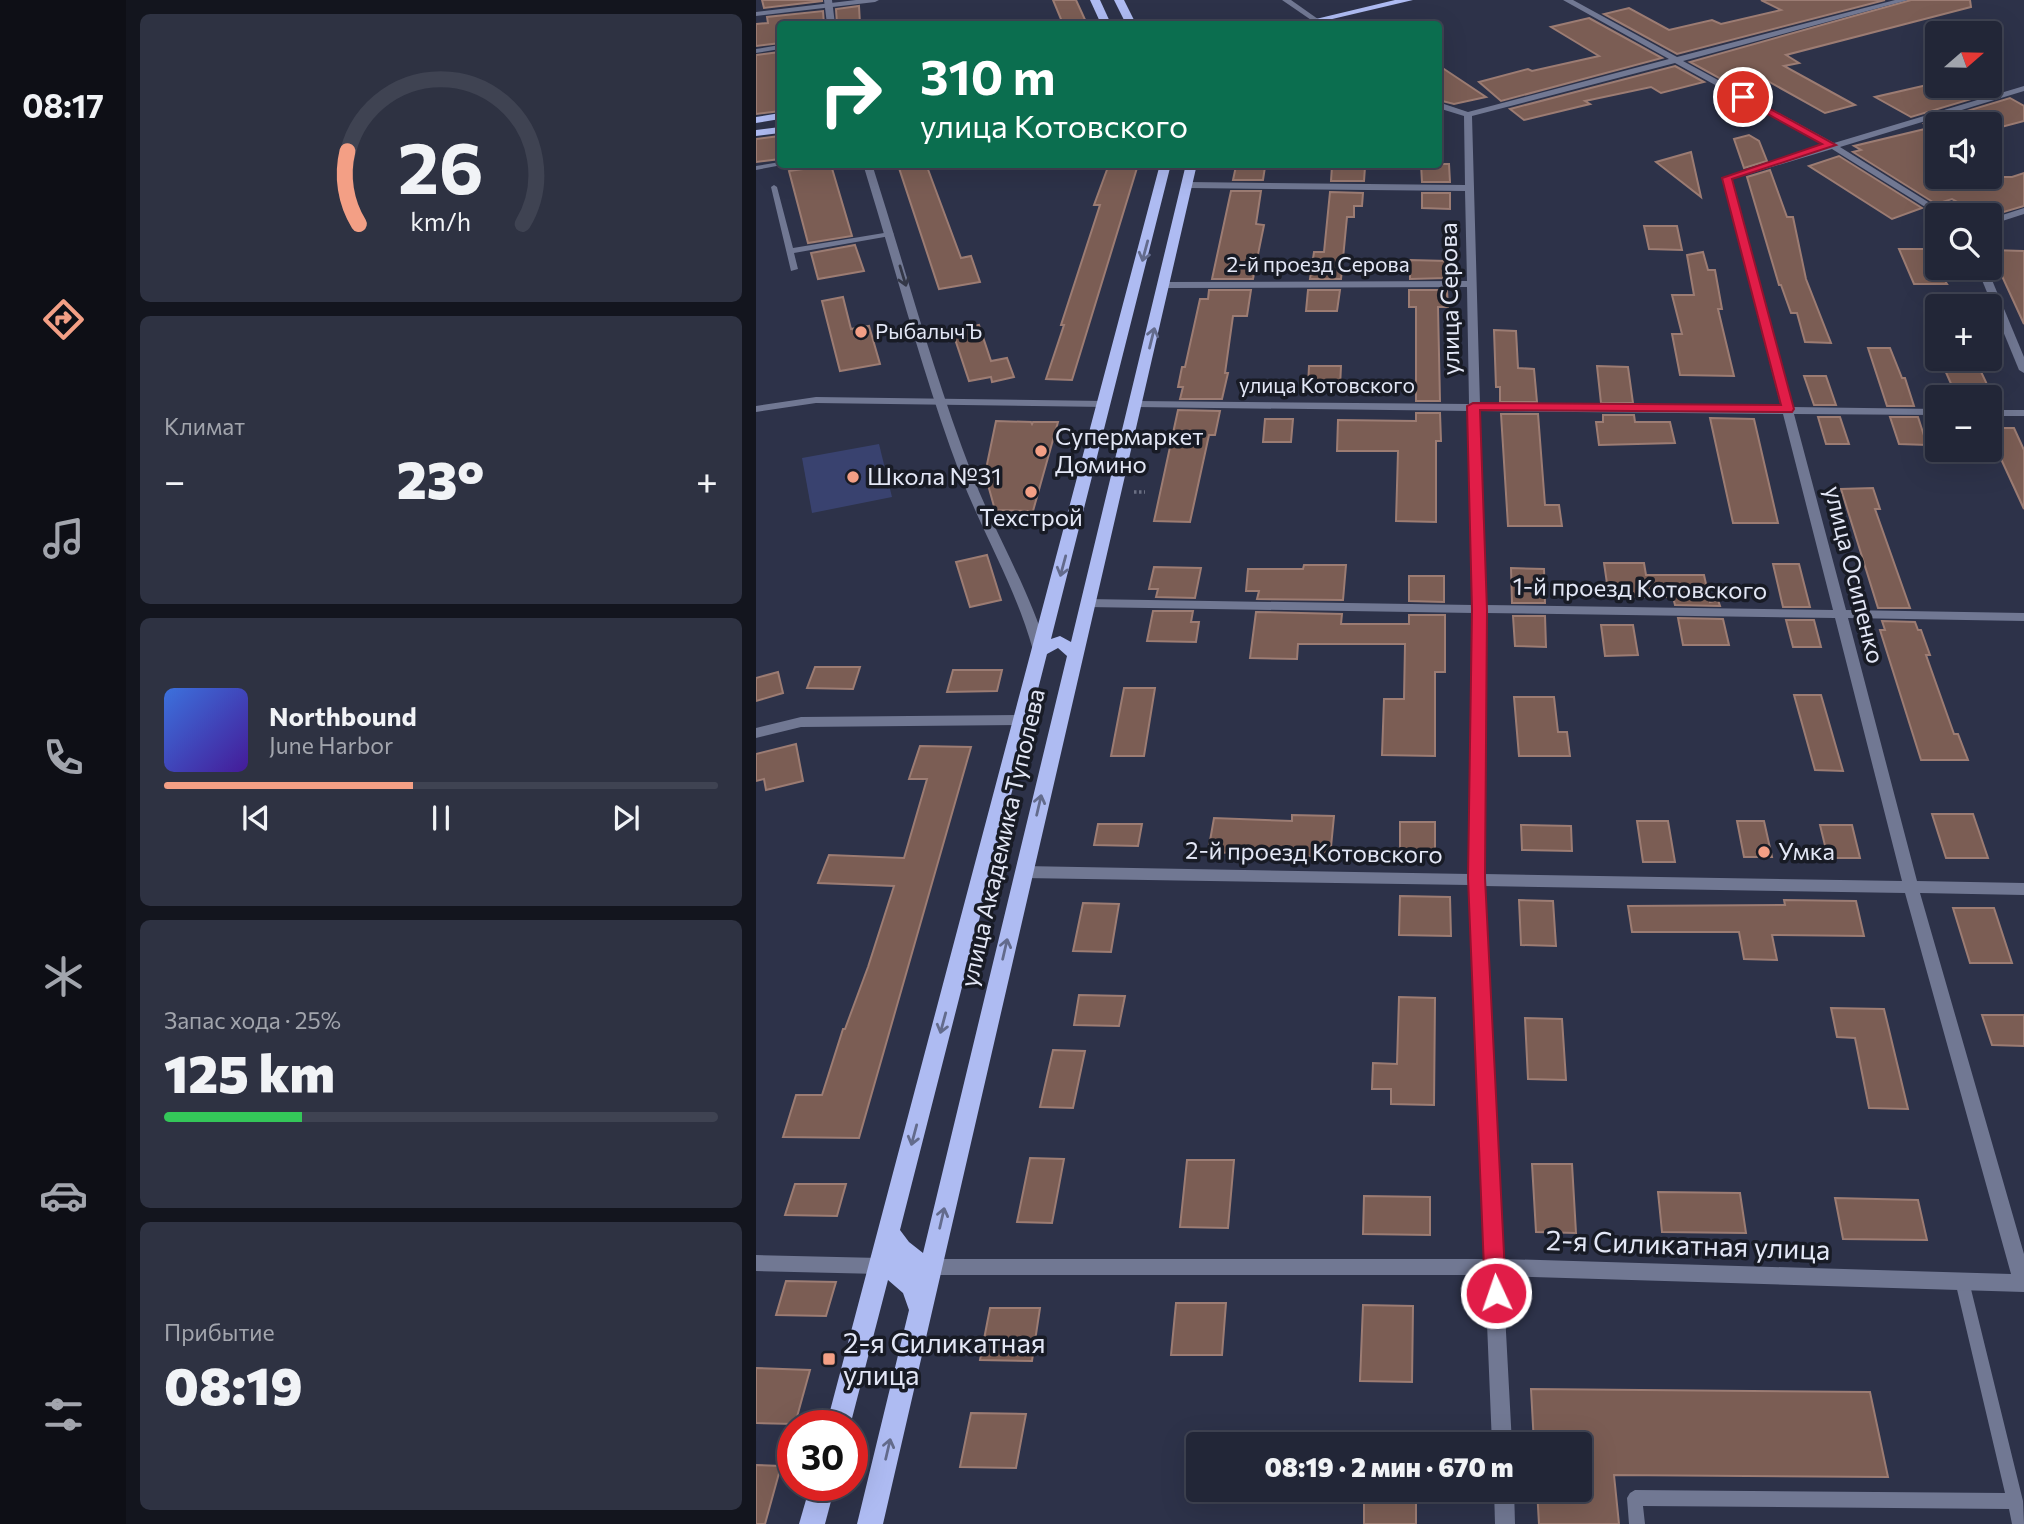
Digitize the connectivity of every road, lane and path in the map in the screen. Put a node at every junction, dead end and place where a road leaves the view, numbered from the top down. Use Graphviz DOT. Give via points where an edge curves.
graph roads {
  1 [pos="875,0"];
  2 [pos="1095,0"];
  3 [pos="1119,0"];
  4 [pos="1286,0"];
  5 [pos="1408,0"];
  6 [pos="1567,0"];
  7 [pos="1904,0"];
  8 [pos="829,3"];
  9 [pos="756,14"];
  10 [pos="831,21"];
  11 [pos="1105,21"];
  12 [pos="1130,21"];
  13 [pos="1312,21"];
  14 [pos="1328,21"];
  15 [pos="777,48"];
  16 [pos="756,51"];
  17 [pos="1677,60"];
  18 [pos="2024,88"];
  19 [pos="1442,107"];
  20 [pos="1468,115"];
  21 [pos="777,116"];
  22 [pos="756,120"];
  23 [pos="777,130"];
  24 [pos="756,133"];
  25 [pos="1831,145"];
  26 [pos="777,164"];
  27 [pos="756,168"];
  28 [pos="868,168"];
  29 [pos="1165,168"];
  30 [pos="1191,168"];
  31 [pos="1189,185"];
  32 [pos="774,187"];
  33 [pos="1469,188"];
  34 [pos="1925,203"];
  35 [pos="2024,211"];
  36 [pos="2002,218"];
  37 [pos="890,234"];
  38 [pos="790,251"];
  39 [pos="794,269"];
  40 [pos="1987,280"];
  41 [pos="1472,284"];
  42 [pos="1164,285"];
  43 [pos="2024,370"];
  44 [pos="940,403"];
  45 [pos="1105,404"];
  46 [pos="1136,404"];
  47 [pos="1473,406"];
  48 [pos="1788,409"];
  49 [pos="756,410"];
  50 [pos="1925,412"];
  51 [pos="2002,413"];
  52 [pos="2024,413"];
  53 [pos="1087,604"];
  54 [pos="1479,610"];
  55 [pos="1840,614"];
  56 [pos="2024,617"];
  57 [pos="1041,650"];
  58 [pos="1075,654"];
  59 [pos="1023,720"];
  60 [pos="756,733"];
  61 [pos="1024,872"];
  62 [pos="1476,878"];
  63 [pos="1911,887"];
  64 [pos="2024,889"];
  65 [pos="889,1231"];
  66 [pos="756,1263"];
  67 [pos="880,1266"];
  68 [pos="931,1267"];
  69 [pos="1495,1267"];
  70 [pos="1962,1281"];
  71 [pos="2023,1283"];
  72 [pos="921,1309"];
  73 [pos="842,1410"];
  74 [pos="1502,1432"];
  75 [pos="818,1501"];
  76 [pos="2015,1501"];
  77 [pos="1504,1502"];
  78 [pos="812,1524"];
  79 [pos="870,1524"];
  80 [pos="1505,1524"];
  81 [pos="1637,1524"];
  82 [pos="2020,1524"];
  1 -- 8 [label="street"];
  2 -- 11 [label="main road"];
  3 -- 12 [label="main road"];
  4 -- 13 [label="street"];
  5 -- 14 [label="main road"];
  6 -- 17 [label="street"];
  7 -- 17 [label="street"];
  8 -- 9 [label="street"];
  8 -- 10 [label="street"];
  15 -- 16 [label="street"];
  17 -- 20 [label="street"];
  17 -- 25 [label="street"];
  18 -- 25 [label="street, улица Осипенко"];
  19 -- 20 [label="street"];
  20 -- 33 [label="street, улица Серова"];
  21 -- 22 [label="main road"];
  23 -- 24 [label="main road"];
  25 -- 34 [label="street"];
  25 -- 48 [label="street, улица Осипенко" via="1727,178"];
  26 -- 27 [label="lane"];
  28 -- 37 [label="street"];
  29 -- 45 [label="main road, улица Академика Туполева, one-way"];
  30 -- 31 [label="main road, улица Академика Туполева"];
  31 -- 33 [label="street"];
  31 -- 42 [label="main road, улица Академика Туполева"];
  32 -- 38 [label="lane"];
  33 -- 41 [label="street, улица Серова"];
  35 -- 36 [label="street"];
  37 -- 38 [label="lane"];
  37 -- 44 [label="street, one-way"];
  38 -- 39 [label="lane"];
  40 -- 43 [label="street"];
  41 -- 42 [label="street, 2-й проезд Серова"];
  41 -- 47 [label="street, улица Серова"];
  46 -- 42 [label="main road, улица Академика Туполева, one-way"];
  44 -- 45 [label="street"];
  44 -- 49 [label="street" via="816,400"];
  44 -- 57 [label="street" via="984,521 1034,622"];
  45 -- 57 [label="main road, улица Академика Туполева, one-way"];
  46 -- 47 [label="street, улица Котовского"];
  46 -- 53 [label="main road, улица Академика Туполева"];
  47 -- 48 [label="street, улица Котовского"];
  47 -- 54 [label="street, улица Серова"];
  48 -- 50 [label="street, улица Котовского"];
  48 -- 55 [label="street, улица Осипенко"];
  51 -- 52 [label="street"];
  53 -- 54 [label="street, 1-й проезд Котовского"];
  53 -- 58 [label="main road, улица Академика Туполева"];
  54 -- 55 [label="street, 1-й проезд Котовского"];
  54 -- 62 [label="street, улица Серова"];
  55 -- 56 [label="street, 1-й проезд Котовского"];
  55 -- 63 [label="street, улица Осипенко"];
  57 -- 58 [label="main road" via="1060,641"];
  57 -- 59 [label="main road, улица Академика Туполева"];
  61 -- 58 [label="main road, улица Академика Туполева, one-way"];
  59 -- 60 [label="street" via="801,722"];
  59 -- 65 [label="main road, улица Академика Туполева, one-way"];
  61 -- 62 [label="street, 2-й проезд Котовского"];
  68 -- 61 [label="main road, улица Академика Туполева, one-way"];
  62 -- 63 [label="street, 2-й проезд Котовского"];
  62 -- 69 [label="street, улица Серова"];
  63 -- 64 [label="street, 2-й проезд Котовского"];
  63 -- 71 [label="street, улица Осипенко"];
  65 -- 67 [label="main road, улица Академика Туполева"];
  65 -- 68 [label="main road" via="905,1254"];
  66 -- 67 [label="street"];
  67 -- 72 [label="main road" via="906,1278"];
  67 -- 73 [label="main road, улица Академика Туполева"];
  68 -- 69 [label="street, 2-я Силикатная улица"];
  68 -- 72 [label="main road, улица Академика Туполева"];
  69 -- 70 [label="street, 2-я Силикатная улица"];
  69 -- 74 [label="street, улица Серова"];
  70 -- 71 [label="street, 2-я Силикатная улица"];
  70 -- 76 [label="lane"];
  79 -- 72 [label="main road, улица Академика Туполева, one-way"];
  75 -- 78 [label="main road"];
  76 -- 81 [label="lane" via="1635,1498"];
  76 -- 82 [label="lane"];
  77 -- 80 [label="street"];
}
